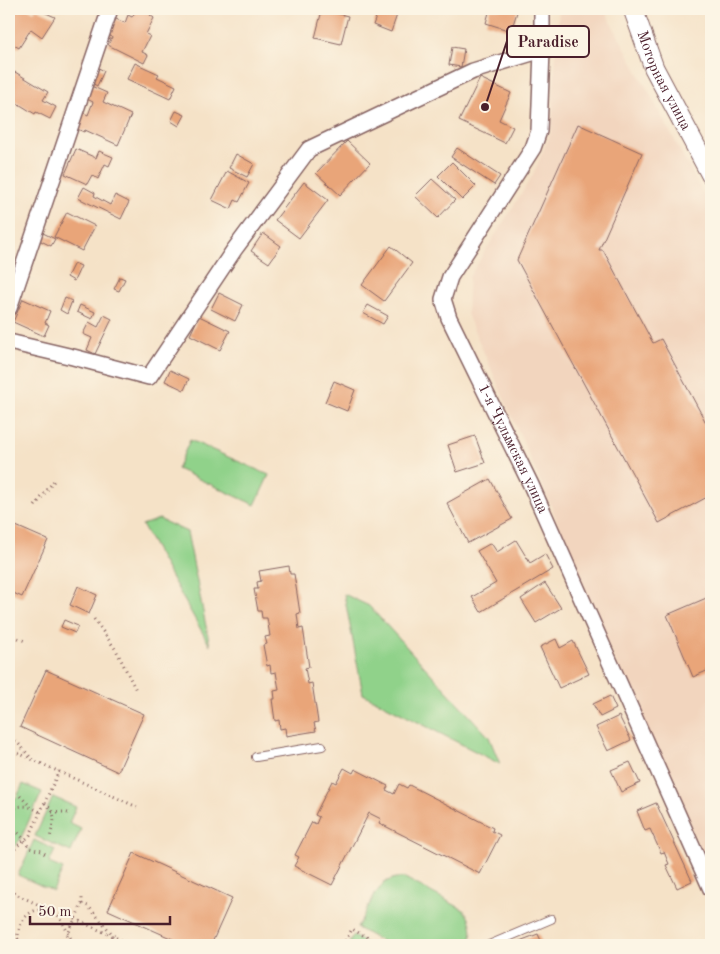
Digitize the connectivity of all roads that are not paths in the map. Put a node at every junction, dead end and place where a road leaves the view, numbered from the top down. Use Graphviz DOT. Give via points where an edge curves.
graph roads {
  1 [pos="110,9"];
  2 [pos="542,9"];
  3 [pos="633,9"];
  4 [pos="542,50"];
  5 [pos="711,175"];
  6 [pos="9,308"];
  7 [pos="9,342"];
  8 [pos="322,746"];
  9 [pos="256,757"];
  10 [pos="711,889"];
  11 [pos="551,919"];
  12 [pos="489,945"];
  1 -- 6 [label="street"];
  2 -- 4 [label="street, 1-я Чулымская улица"];
  3 -- 5 [label="street, Моторная улица" via="654,68"];
  4 -- 7 [label="street" via="473,71 309,149 234,250 149,377"];
  4 -- 10 [label="street, 1-я Чулымская улица" via="539,131 533,148 450,277 443,299 449,318 531,485"];
  8 -- 9 [label="lane"];
  11 -- 12 [label="lane"];
}
